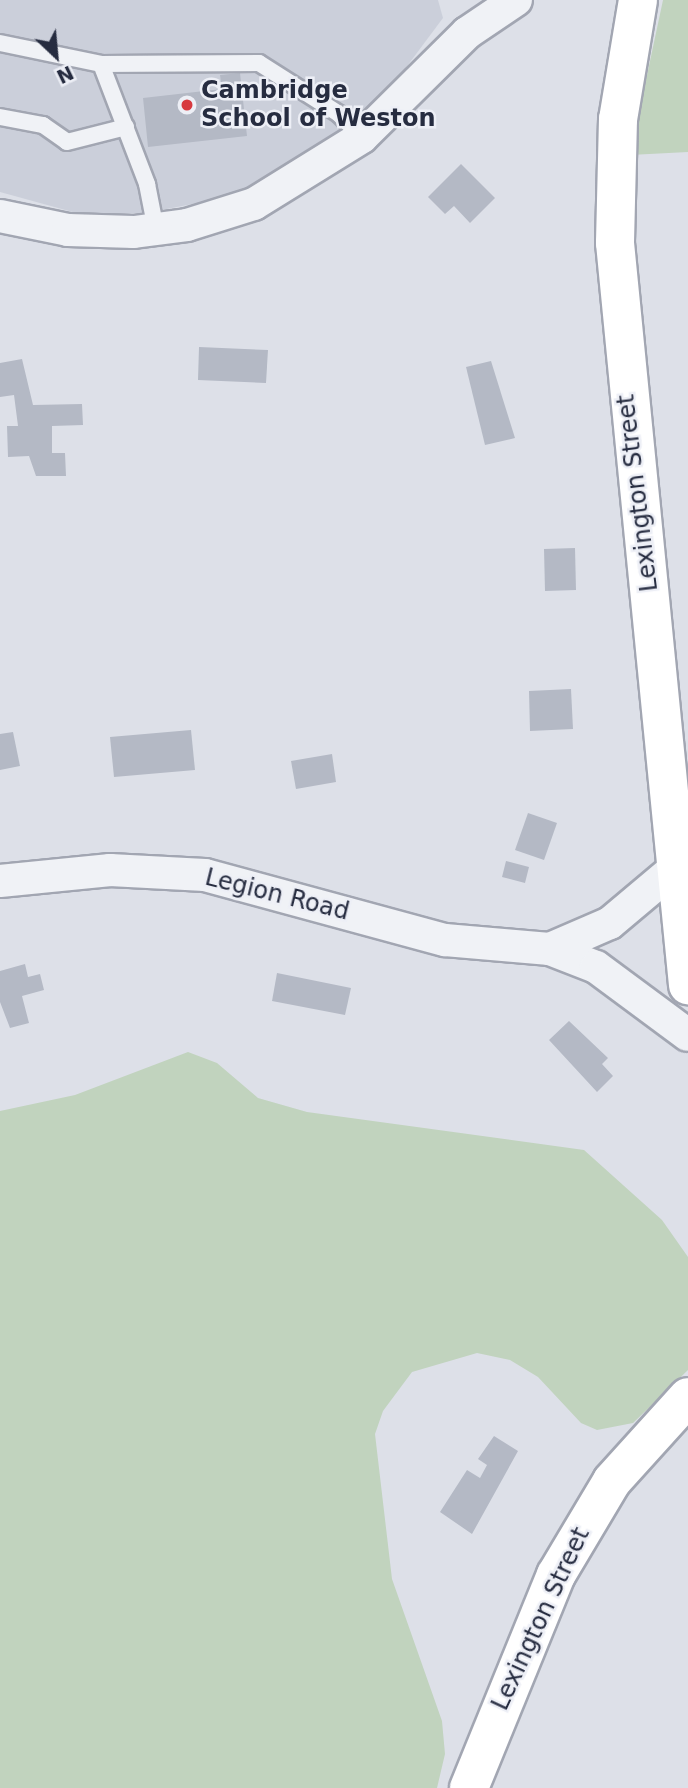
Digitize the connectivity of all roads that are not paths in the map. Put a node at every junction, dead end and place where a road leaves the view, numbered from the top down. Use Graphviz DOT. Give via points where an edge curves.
graph roads {
  1 [pos="516,0"];
  2 [pos="638,0"];
  3 [pos="0,43"];
  4 [pos="101,64"];
  5 [pos="0,117"];
  6 [pos="126,127"];
  7 [pos="362,137"];
  8 [pos="0,216"];
  9 [pos="156,230"];
  10 [pos="673,870"];
  11 [pos="0,881"];
  12 [pos="550,949"];
  13 [pos="688,985"];
  14 [pos="688,1035"];
  15 [pos="688,1397"];
  16 [pos="469,1788"];
  1 -- 7 [label="street" via="472,28"];
  2 -- 10 [label="street, Lexington Street" via="618,119 615,243 663,695"];
  3 -- 4 [label="lane"];
  4 -- 6 [label="lane"];
  4 -- 7 [label="lane" via="259,63 339,114"];
  5 -- 6 [label="lane" via="77,142"];
  6 -- 9 [label="lane"];
  7 -- 9 [label="street" via="262,201"];
  8 -- 9 [label="street" via="68,230"];
  10 -- 12 [label="street, Legion Road" via="610,923"];
  10 -- 13 [label="street, Lexington Street"];
  11 -- 12 [label="street, Legion Road" via="100,871 196,874 445,940"];
  12 -- 14 [label="street, Legion Road" via="596,967"];
  15 -- 16 [label="street, Lexington Street" via="612,1482 561,1565 523,1643"];
}
